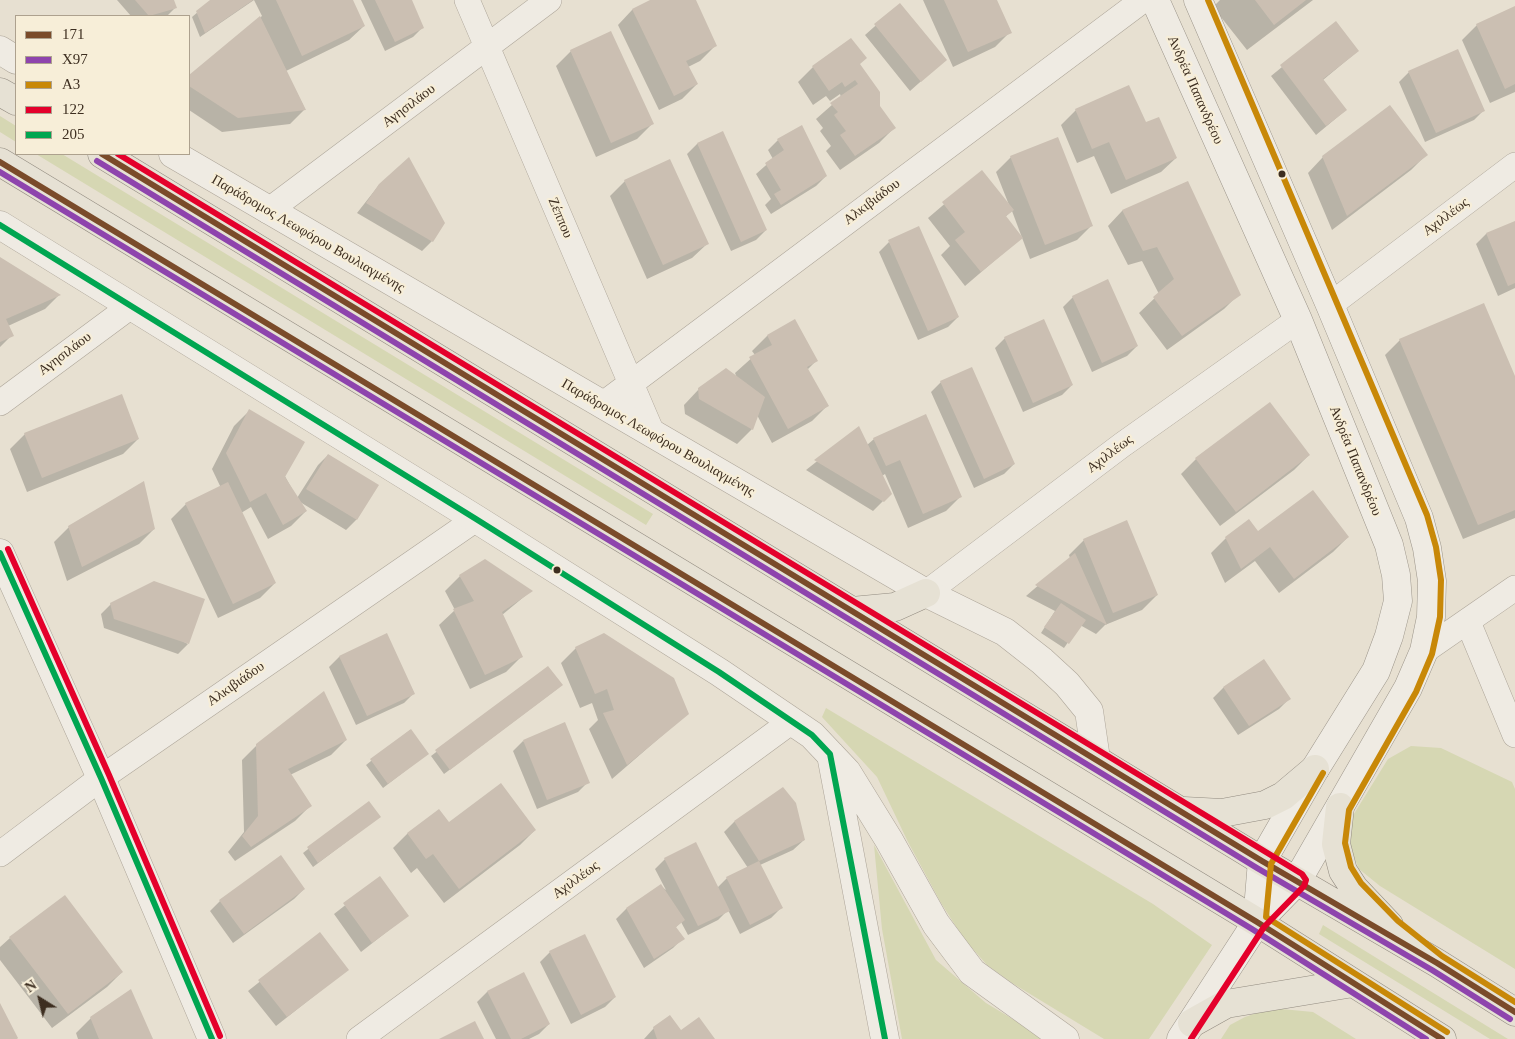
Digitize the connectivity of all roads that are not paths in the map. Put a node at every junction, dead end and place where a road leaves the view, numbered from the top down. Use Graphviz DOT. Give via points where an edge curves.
graph roads {
  1 [pos="467,0"];
  2 [pos="549,0"];
  3 [pos="1143,0"];
  4 [pos="1155,0"];
  5 [pos="1198,0"];
  6 [pos="487,48"];
  7 [pos="0,50"];
  8 [pos="15,59"];
  9 [pos="0,92"];
  10 [pos="15,101"];
  11 [pos="104,155"];
  12 [pos="175,155"];
  13 [pos="0,162"];
  14 [pos="1515,165"];
  15 [pos="268,211"];
  16 [pos="0,225"];
  17 [pos="131,306"];
  18 [pos="1330,306"];
  19 [pos="1298,320"];
  20 [pos="631,383"];
  21 [pos="0,403"];
  22 [pos="602,405"];
  23 [pos="653,435"];
  24 [pos="476,519"];
  25 [pos="0,553"];
  26 [pos="1515,588"];
  27 [pos="926,593"];
  28 [pos="852,611"];
  29 [pos="1468,622"];
  30 [pos="1424,651"];
  31 [pos="792,721"];
  32 [pos="1515,734"];
  33 [pos="830,754"];
  34 [pos="1096,759"];
  35 [pos="1315,769"];
  36 [pos="101,778"];
  37 [pos="1340,807"];
  38 [pos="1180,810"];
  39 [pos="0,854"];
  40 [pos="1262,861"];
  41 [pos="1297,882"];
  42 [pos="1257,922"];
  43 [pos="1437,963"];
  44 [pos="1353,983"];
  45 [pos="1515,1012"];
  46 [pos="1187,1031"];
  47 [pos="884,1038"];
  48 [pos="212,1039"];
  49 [pos="360,1039"];
  50 [pos="1065,1039"];
  51 [pos="1442,1039"];
  1 -- 6 [label="street, Ζέππου"];
  2 -- 6 [label="street, Αγησιλάου"];
  3 -- 20 [label="street, Αλκιβιάδου"];
  4 -- 19 [label="street, Ανδρέα Παπανδρέου"];
  5 -- 18 [label="street, Ανδρέα Παπανδρέου"];
  6 -- 15 [label="street, Αγησιλάου"];
  6 -- 20 [label="street, Ζέππου"];
  7 -- 8 [label="street"];
  9 -- 10 [label="main road"];
  11 -- 28 [label="main road"];
  12 -- 15 [label="street, Παράδρομος Λεωφόρου Βουλιαγμένης"];
  13 -- 42 [label="main road"];
  14 -- 18 [label="street, Αχιλλέως"];
  15 -- 22 [label="street, Παράδρομος Λεωφόρου Βουλιαγμένης"];
  16 -- 17 [label="street"];
  17 -- 21 [label="street, Αγησιλάου"];
  17 -- 24 [label="street"];
  18 -- 30 [label="street, Ανδρέα Παπανδρέου" via="1419,518 1432,581 1431,617"];
  19 -- 27 [label="street, Αχιλλέως" via="1122,445"];
  19 -- 35 [label="street, Ανδρέα Παπανδρέου" via="1389,545 1397,584 1395,610 1376,671"];
  20 -- 22 [label="street, Αλκιβιάδου"];
  20 -- 23 [label="street, Ζέππου"];
  22 -- 23 [label="street, Παράδρομος Λεωφόρου Βουλιαγμένης"];
  23 -- 27 [label="street, Παράδρομος Λεωφόρου Βουλιαγμένης"];
  24 -- 31 [label="street"];
  24 -- 36 [label="street, Αλκιβιάδου"];
  25 -- 36 [label="street"];
  26 -- 29 [label="street"];
  27 -- 28 [label="main road" via="895,607"];
  27 -- 34 [label="street, Παράδρομος Λεωφόρου Βουλιαγμένης" via="1005,632 1067,684 1089,711"];
  28 -- 34 [label="main road"];
  29 -- 30 [label="street"];
  29 -- 32 [label="street"];
  30 -- 37 [label="street, Ανδρέα Παπανδρέου" via="1408,688"];
  31 -- 33 [label="street" via="812,735"];
  31 -- 49 [label="street, Αχιλλέως"];
  33 -- 47 [label="street"];
  33 -- 50 [label="street" via="860,791 936,924 972,972"];
  34 -- 38 [label="main road"];
  35 -- 38 [label="main road" via="1283,796 1265,805 1222,813"];
  35 -- 40 [label="street, Ανδρέα Παπανδρέου"];
  36 -- 39 [label="street, Αλκιβιάδου"];
  36 -- 48 [label="street"];
  37 -- 41 [label="street, Ανδρέα Παπανδρέου"];
  37 -- 43 [label="main road" via="1336,844 1344,871 1354,888 1392,928"];
  38 -- 40 [label="main road"];
  40 -- 41 [label="main road"];
  40 -- 42 [label="street, Ανδρέα Παπανδρέου"];
  41 -- 42 [label="street, Ανδρέα Παπανδρέου"];
  41 -- 43 [label="main road"];
  42 -- 44 [label="main road"];
  42 -- 46 [label="street, Ανδρέα Παπανδρέου"];
  43 -- 45 [label="main road"];
  44 -- 46 [label="main road" via="1226,1004"];
  44 -- 51 [label="main road"];
}
